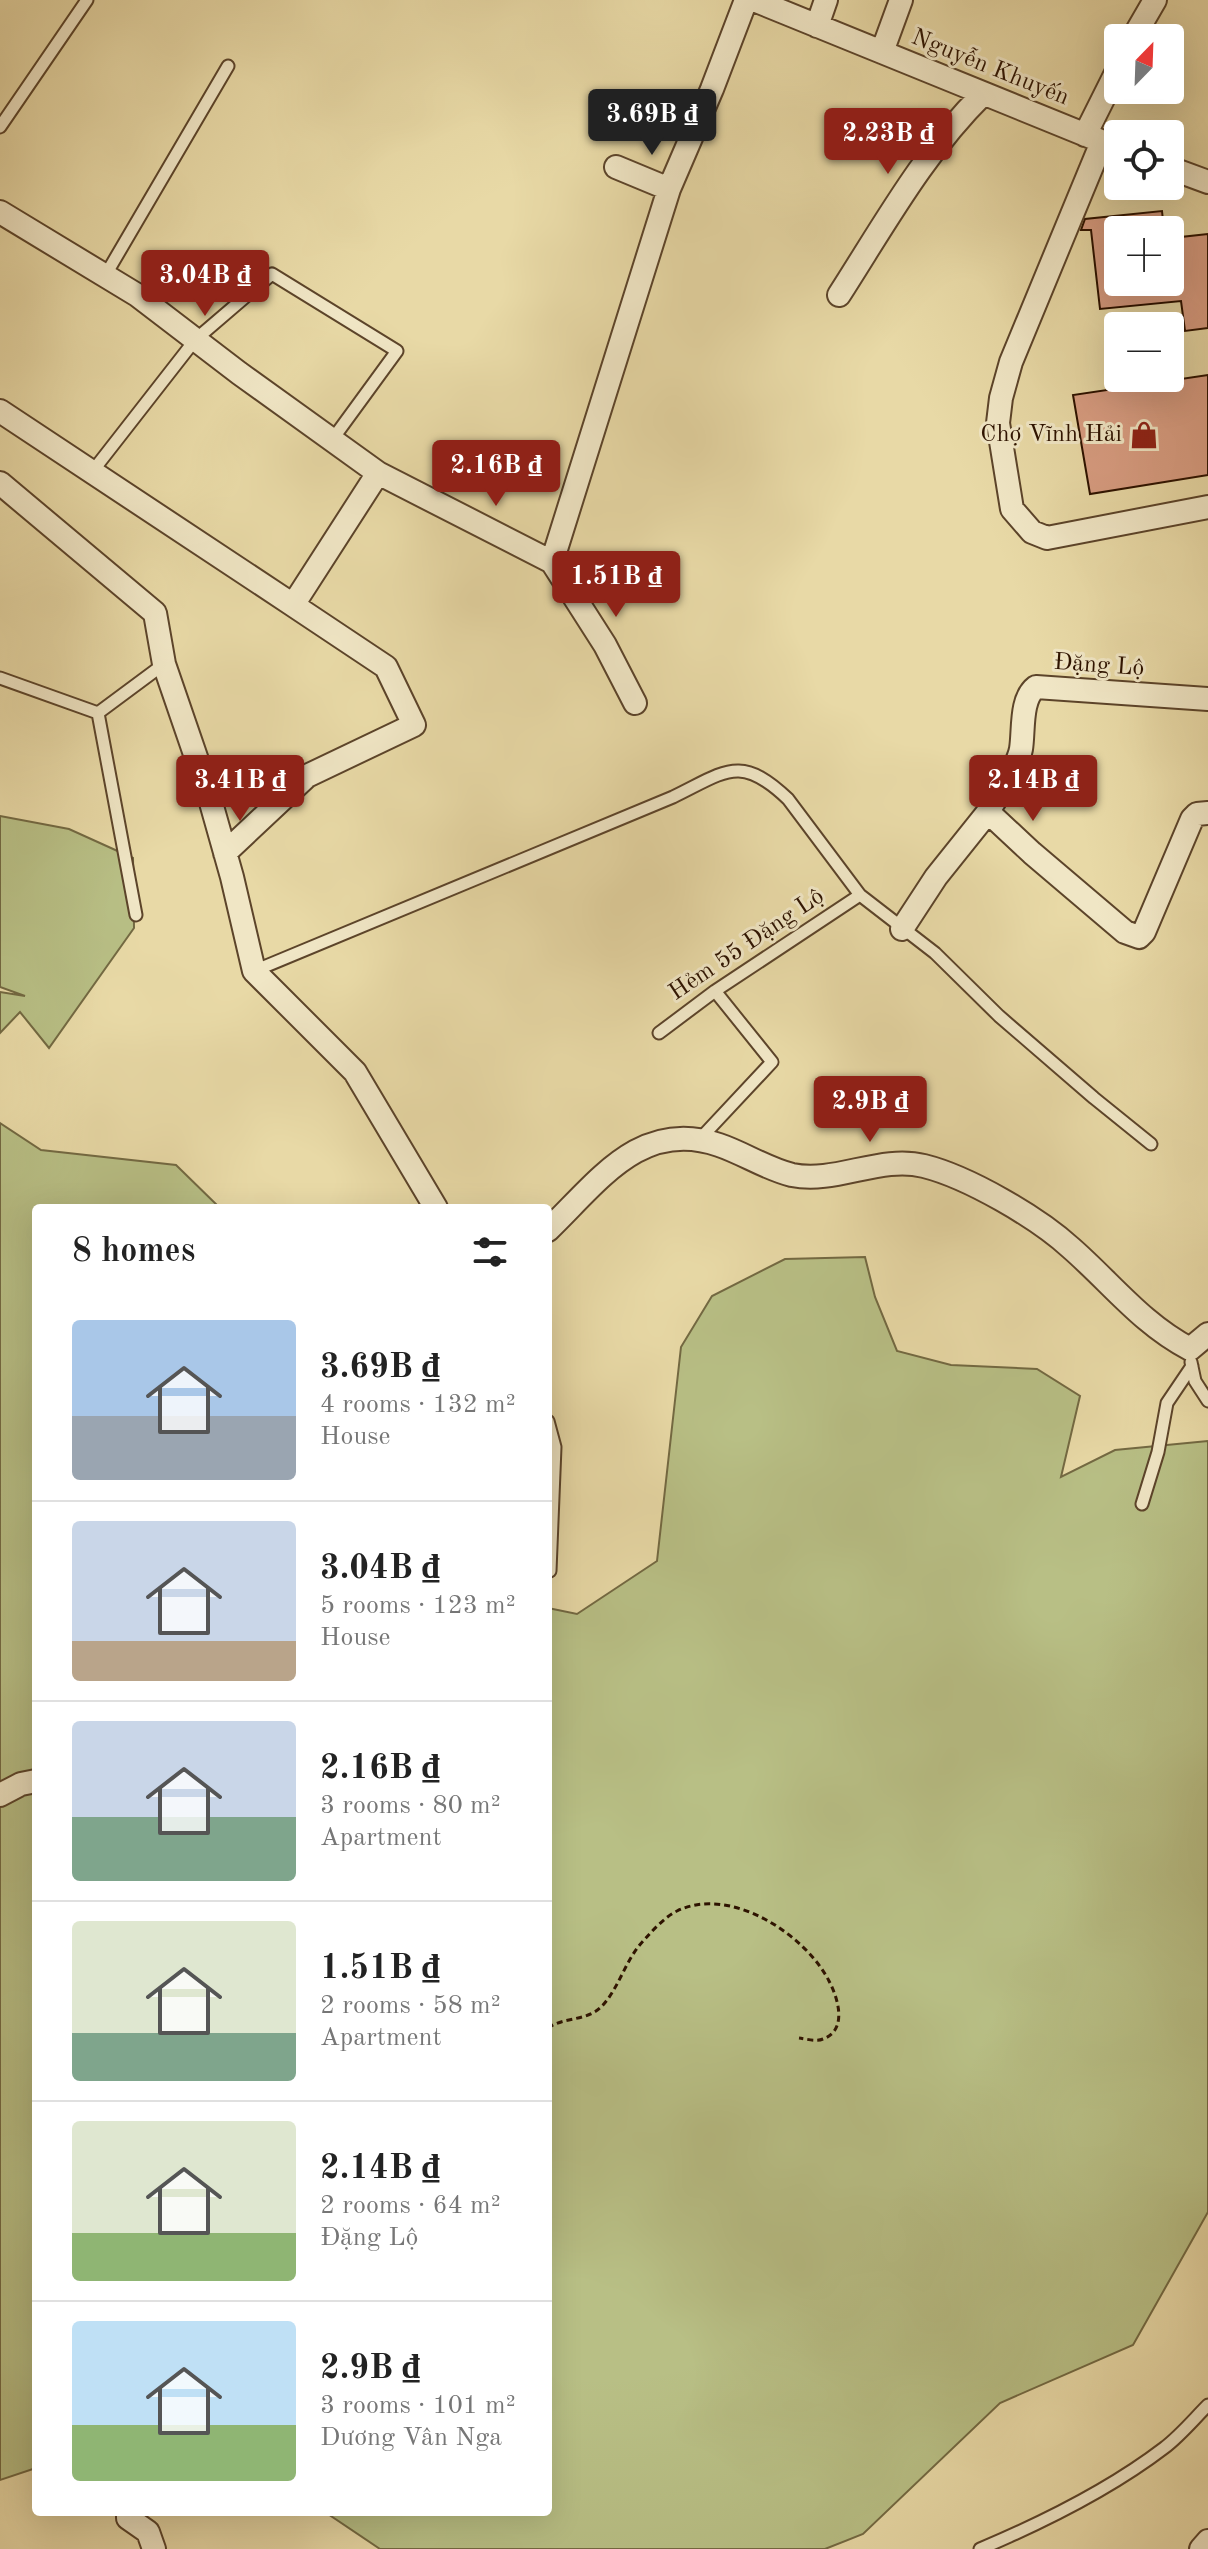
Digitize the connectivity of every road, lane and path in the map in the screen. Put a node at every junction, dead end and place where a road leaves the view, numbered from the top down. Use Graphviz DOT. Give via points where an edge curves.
graph roads {
  1 [pos="87,0"];
  2 [pos="746,0"];
  3 [pos="754,0"];
  4 [pos="826,0"];
  5 [pos="901,0"];
  6 [pos="1149,2"];
  7 [pos="1139,24"];
  8 [pos="817,26"];
  9 [pos="882,52"];
  10 [pos="228,66"];
  11 [pos="983,94"];
  12 [pos="1110,104"];
  13 [pos="0,127"];
  14 [pos="1102,142"];
  15 [pos="616,167"];
  16 [pos="1184,173"];
  17 [pos="1208,182"];
  18 [pos="669,189"];
  19 [pos="0,212"];
  20 [pos="105,276"];
  21 [pos="839,295"];
  22 [pos="195,340"];
  23 [pos="0,411"];
  24 [pos="332,440"];
  25 [pos="92,472"];
  26 [pos="378,473"];
  27 [pos="0,483"];
  28 [pos="1208,507"];
  29 [pos="552,562"];
  30 [pos="293,605"];
  31 [pos="164,664"];
  32 [pos="0,678"];
  33 [pos="1208,699"];
  34 [pos="635,703"];
  35 [pos="98,713"];
  36 [pos="988,812"];
  37 [pos="1208,813"];
  38 [pos="225,853"];
  39 [pos="860,895"];
  40 [pos="136,915"];
  41 [pos="902,929"];
  42 [pos="254,971"];
  43 [pos="715,991"];
  44 [pos="659,1033"];
  45 [pos="699,1140"];
  46 [pos="1151,1144"];
  47 [pos="434,1204"];
  48 [pos="552,1226"];
  49 [pos="1208,1334"];
  50 [pos="1191,1358"];
  51 [pos="1208,1401"];
  52 [pos="552,1436"];
  53 [pos="1142,1504"];
  54 [pos="552,1521"];
  55 [pos="32,1782"];
  56 [pos="0,1795"];
  57 [pos="552,2027"];
  58 [pos="799,2038"];
  59 [pos="1208,2405"];
  60 [pos="128,2516"];
  61 [pos="1208,2541"];
  62 [pos="154,2549"];
  63 [pos="980,2549"];
  64 [pos="1201,2549"];
  1 -- 13 [label="lane"];
  2 -- 18 [label="street"];
  3 -- 8 [label="street, Nguyễn Khuyến"];
  4 -- 8 [label="street"];
  5 -- 9 [label="street"];
  6 -- 7 [label="street"];
  8 -- 9 [label="street, Nguyễn Khuyến"];
  9 -- 11 [label="street, Nguyễn Khuyến"];
  10 -- 20 [label="lane"];
  11 -- 14 [label="street, Nguyễn Khuyến"];
  11 -- 21 [label="street" via="926,159"];
  12 -- 14 [label="street"];
  14 -- 28 [label="street" via="1001,398 998,423 1012,509 1032,532 1047,538"];
  15 -- 18 [label="street"];
  16 -- 17 [label="street"];
  18 -- 29 [label="street"];
  19 -- 20 [label="street"];
  20 -- 22 [label="street"];
  22 -- 24 [label="street"];
  22 -- 24 [label="lane" via="272,274 397,351"];
  22 -- 25 [label="lane"];
  23 -- 25 [label="street"];
  24 -- 26 [label="street"];
  25 -- 30 [label="street"];
  26 -- 29 [label="street"];
  26 -- 30 [label="street"];
  27 -- 31 [label="street" via="155,613"];
  29 -- 34 [label="street"];
  30 -- 38 [label="street" via="386,667 414,725 307,776"];
  31 -- 35 [label="lane"];
  31 -- 38 [label="street"];
  32 -- 35 [label="lane"];
  33 -- 36 [label="street, Đặng Lộ" via="1036,687 1026,704 1020,753"];
  35 -- 40 [label="lane"];
  36 -- 37 [label="street" via="1134,937 1144,932 1192,819"];
  36 -- 41 [label="street"];
  38 -- 42 [label="street"];
  39 -- 41 [label="lane"];
  39 -- 42 [label="lane" via="788,799 750,772 727,771"];
  39 -- 43 [label="lane, Hẻm 55 Đặng Lộ"];
  41 -- 46 [label="lane"];
  42 -- 47 [label="street" via="355,1072"];
  43 -- 44 [label="lane, Hẻm 55 Đặng Lộ"];
  43 -- 45 [label="lane" via="772,1062"];
  45 -- 48 [label="street" via="670,1138 637,1148"];
  45 -- 50 [label="street" via="792,1175 903,1162 954,1177 1056,1235 1129,1307"];
  49 -- 50 [label="street"];
  50 -- 51 [label="lane" via="1195,1381"];
  50 -- 53 [label="lane" via="1167,1403"];
  52 -- 54 [label="lane"];
  55 -- 56 [label="street"];
  57 -- 58 [label="path" via="589,2016 604,2005 643,1940 676,1911 701,1904 725,1906 776,1925 798,1940 823,1969 840,2015 833,2034 821,2041"];
  59 -- 63 [label="lane" via="1167,2446 1130,2472"];
  60 -- 62 [label="street" via="148,2532"];
  61 -- 64 [label="street"];
}
